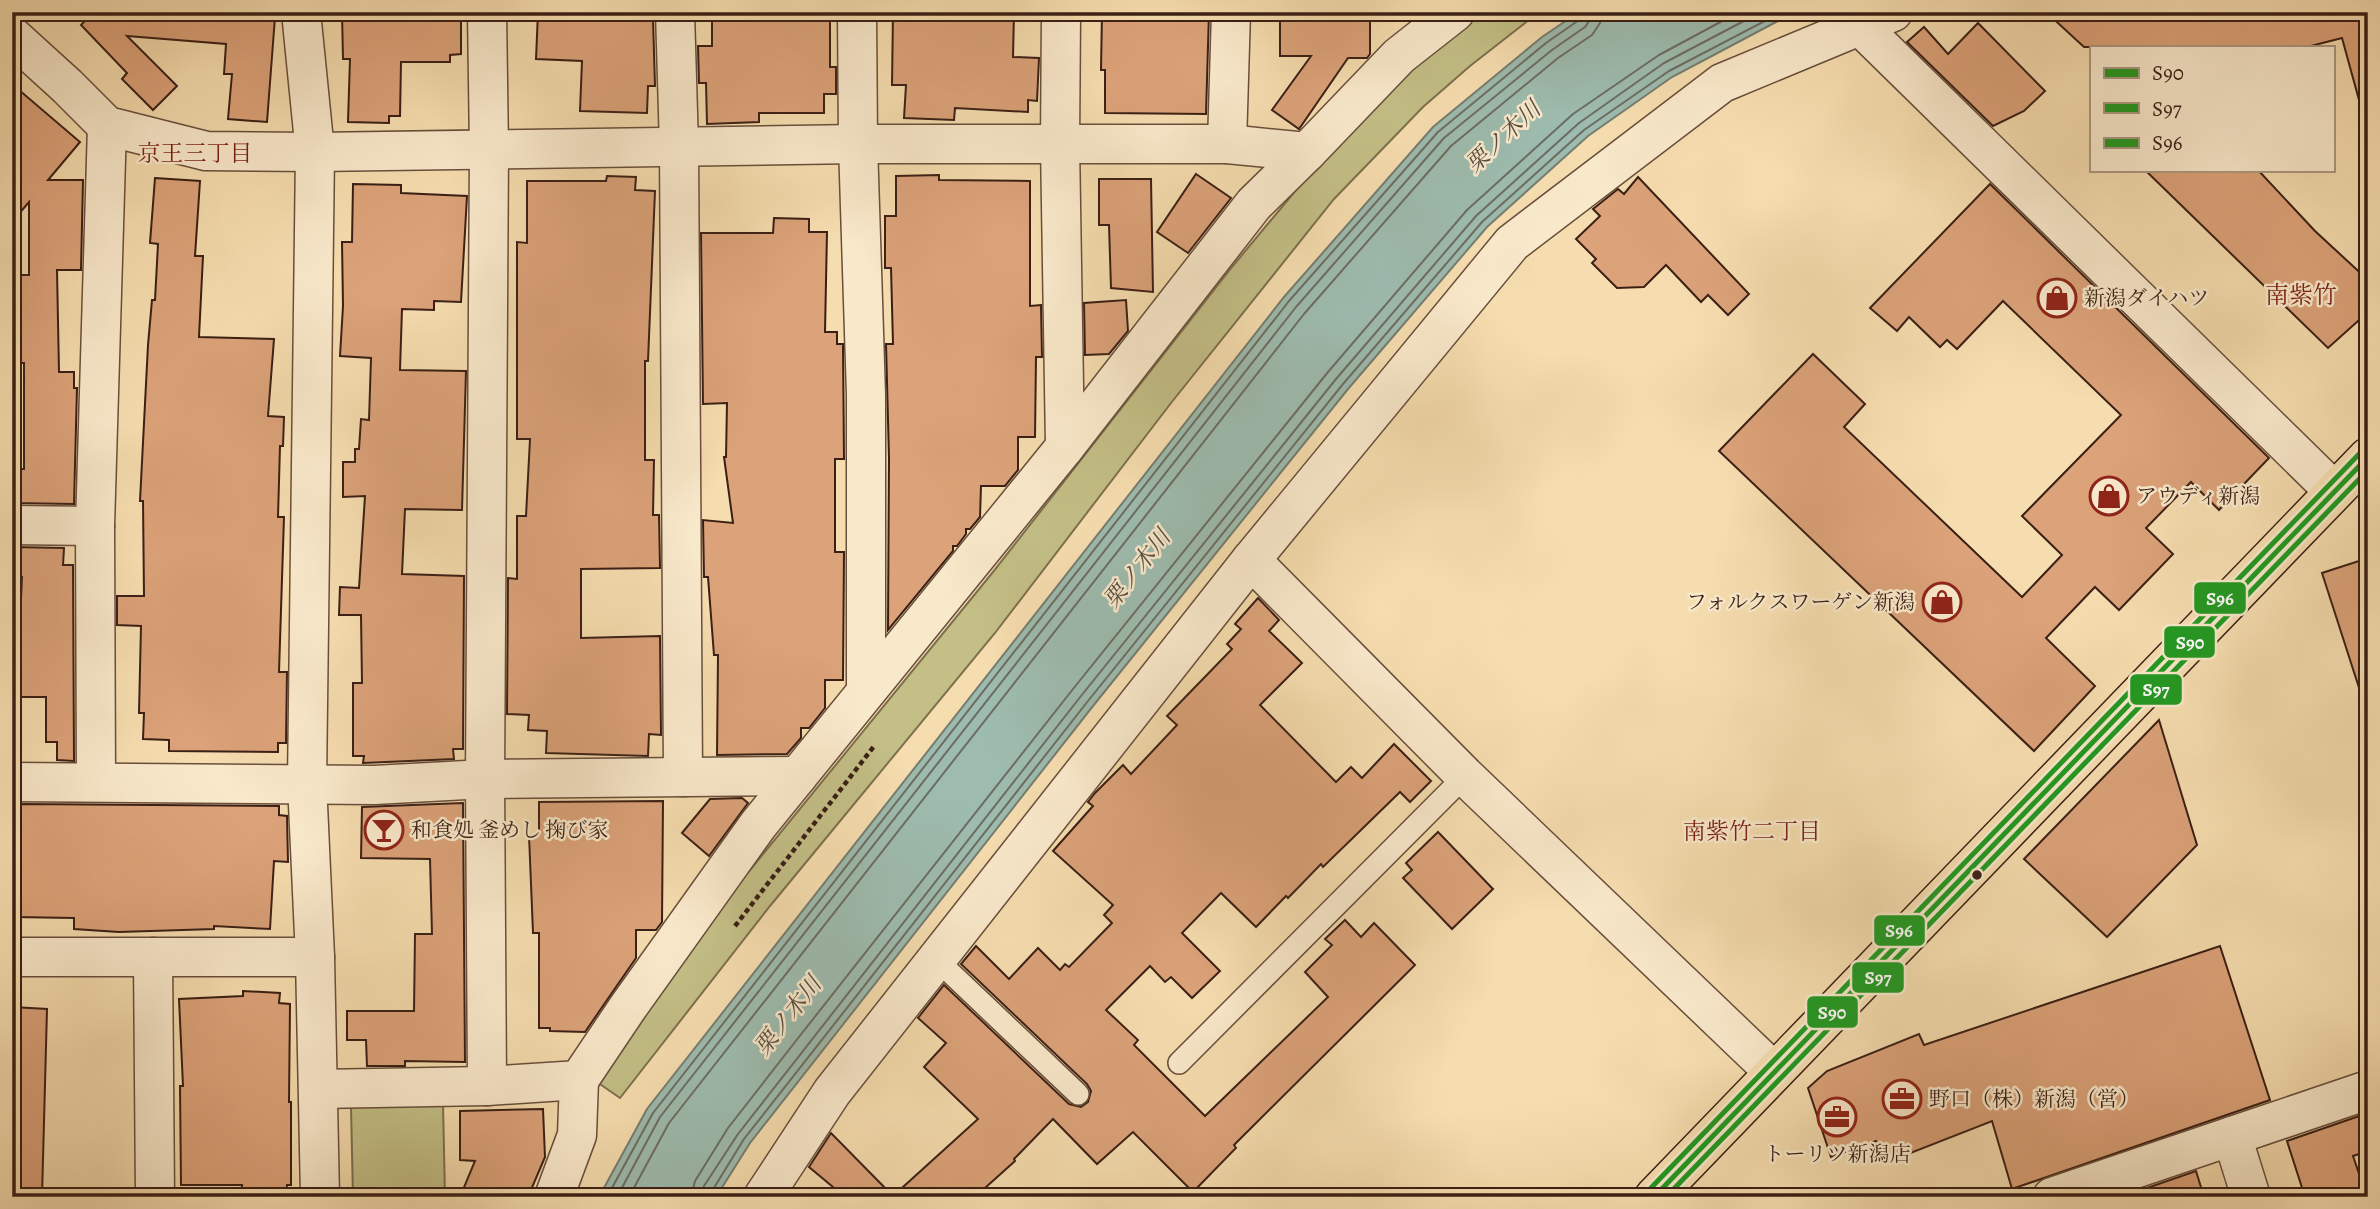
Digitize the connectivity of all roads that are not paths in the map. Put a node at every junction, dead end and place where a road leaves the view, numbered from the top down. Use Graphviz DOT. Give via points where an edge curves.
graph roads {
  1 [pos="301,12"];
  2 [pos="487,12"];
  3 [pos="675,12"];
  4 [pos="857,12"];
  5 [pos="1061,12"];
  6 [pos="1231,12"];
  7 [pos="1446,15"];
  8 [pos="1876,19"];
  9 [pos="12,36"];
  10 [pos="107,127"];
  11 [pos="858,144"];
  12 [pos="1060,144"];
  13 [pos="1227,144"];
  14 [pos="679,147"];
  15 [pos="489,150"];
  16 [pos="314,152"];
  17 [pos="1307,152"];
  18 [pos="1065,447"];
  19 [pos="2368,457"];
  20 [pos="2334,491"];
  21 [pos="12,526"];
  22 [pos="95,526"];
  23 [pos="1251,560"];
  24 [pos="866,691"];
  25 [pos="798,776"];
  26 [pos="1465,776"];
  27 [pos="683,777"];
  28 [pos="485,779"];
  29 [pos="12,782"];
  30 [pos="96,782"];
  31 [pos="307,783"];
  32 [pos="12,957"];
  33 [pos="153,957"];
  34 [pos="315,957"];
  35 [pos="936,959"];
  36 [pos="1179,1063"];
  37 [pos="1774,1072"];
  38 [pos="579,1080"];
  39 [pos="487,1086"];
  40 [pos="319,1089"];
  41 [pos="2368,1090"];
  42 [pos="1078,1094"];
  43 [pos="2232,1136"];
  44 [pos="155,1197"];
  45 [pos="320,1197"];
  46 [pos="554,1197"];
  47 [pos="763,1197"];
  48 [pos="1654,1197"];
  49 [pos="2052,1197"];
  50 [pos="2250,1197"];
  1 -- 16 [label="street"];
  2 -- 15 [label="street"];
  3 -- 14 [label="street"];
  4 -- 11 [label="street"];
  5 -- 12 [label="street"];
  6 -- 13 [label="street"];
  7 -- 17 [label="street" via="1399,56"];
  8 -- 20 [label="street"];
  8 -- 23 [label="street" via="1722,83 1512,243"];
  9 -- 10 [label="street"];
  10 -- 16 [label="street" via="206,151"];
  10 -- 22 [label="street"];
  11 -- 12 [label="street"];
  11 -- 14 [label="street"];
  11 -- 24 [label="street" via="866,395"];
  12 -- 13 [label="street"];
  12 -- 18 [label="street"];
  13 -- 17 [label="street"];
  14 -- 15 [label="street"];
  14 -- 27 [label="street"];
  15 -- 16 [label="street"];
  15 -- 28 [label="street"];
  16 -- 31 [label="street"];
  17 -- 18 [label="street" via="1254,204"];
  18 -- 24 [label="street"];
  19 -- 20 [label="main road"];
  20 -- 37 [label="main road"];
  21 -- 22 [label="street"];
  22 -- 30 [label="street"];
  23 -- 26 [label="street"];
  23 -- 35 [label="street"];
  24 -- 25 [label="street"];
  25 -- 27 [label="street"];
  25 -- 38 [label="street" via="758,825"];
  26 -- 36 [label="lane"];
  26 -- 37 [label="street"];
  27 -- 28 [label="street"];
  28 -- 31 [label="street" via="374,785"];
  28 -- 39 [label="street"];
  29 -- 30 [label="street"];
  30 -- 31 [label="street"];
  31 -- 34 [label="street"];
  32 -- 33 [label="street"];
  33 -- 34 [label="street"];
  33 -- 44 [label="street"];
  34 -- 40 [label="street"];
  35 -- 42 [label="lane"];
  35 -- 47 [label="street" via="832,1092"];
  37 -- 48 [label="main road"];
  38 -- 39 [label="street"];
  38 -- 46 [label="street" via="578,1135"];
  39 -- 40 [label="street"];
  40 -- 45 [label="street"];
  41 -- 43 [label="street"];
  43 -- 49 [label="street"];
  43 -- 50 [label="street"];
}
